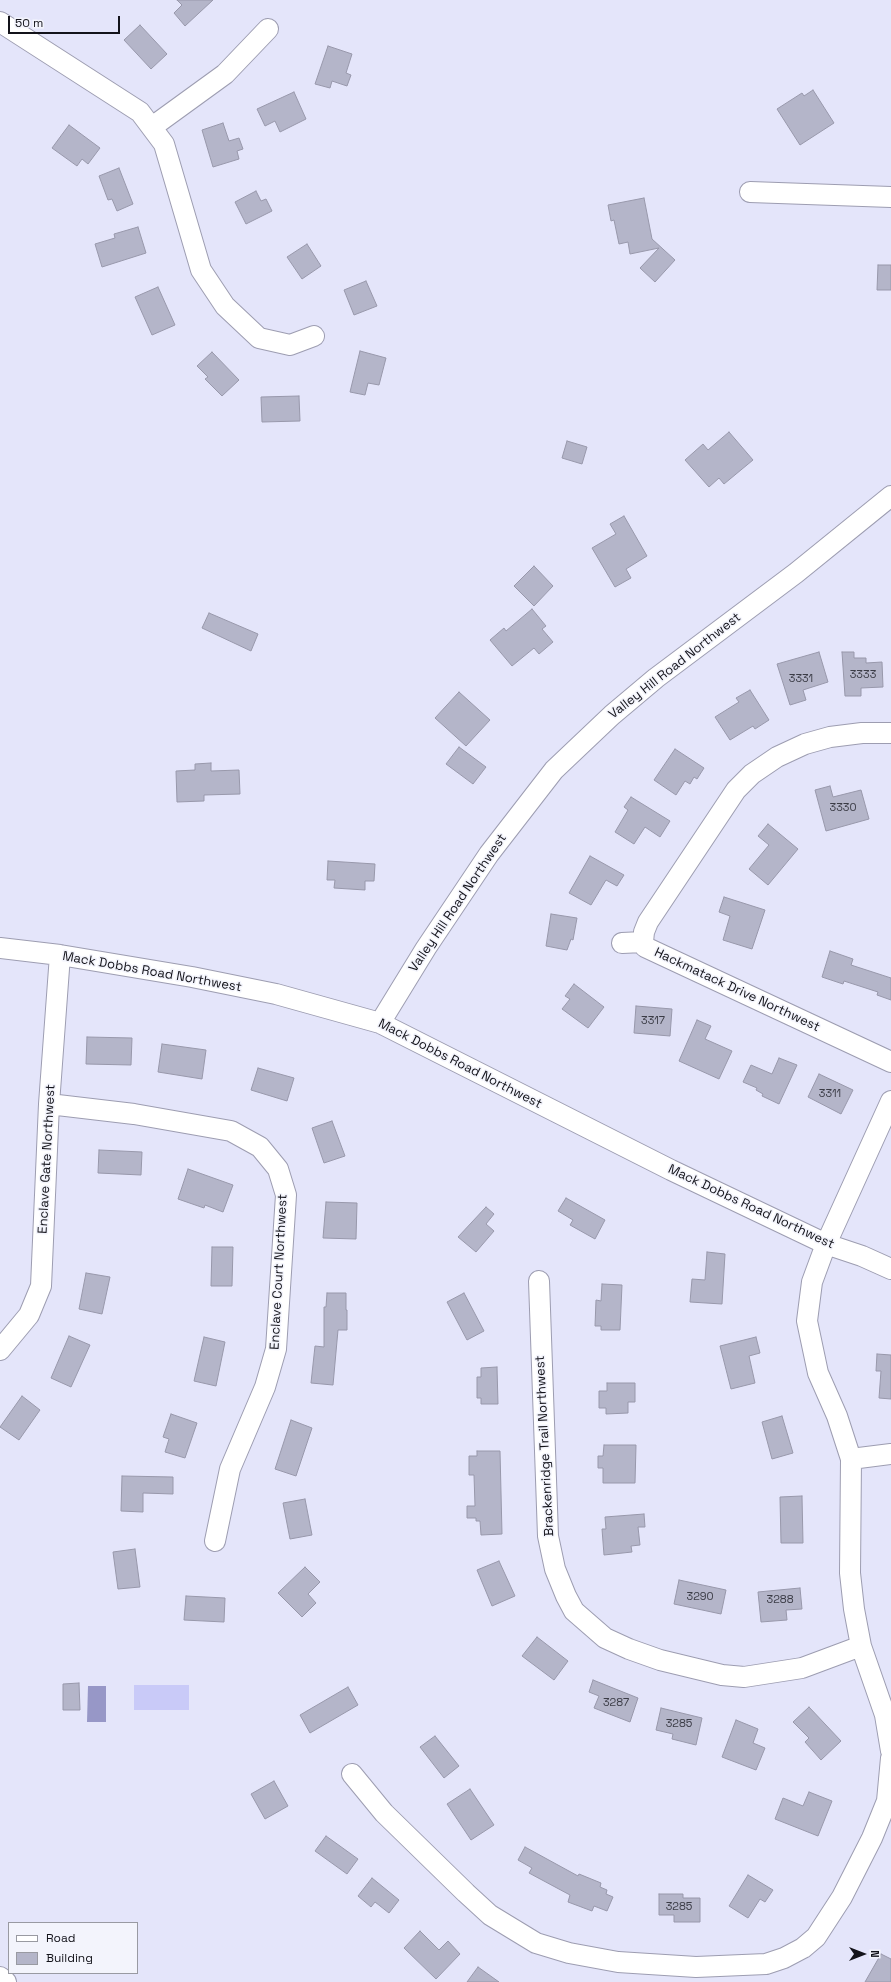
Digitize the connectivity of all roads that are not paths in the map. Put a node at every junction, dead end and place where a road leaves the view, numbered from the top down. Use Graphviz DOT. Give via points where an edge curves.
graph roads {
  1 [pos="0,22"];
  2 [pos="268,29"];
  3 [pos="152,127"];
  4 [pos="750,192"];
  5 [pos="891,197"];
  6 [pos="314,336"];
  7 [pos="891,496"];
  8 [pos="891,733"];
  9 [pos="622,942"];
  10 [pos="643,942"];
  11 [pos="0,948"];
  12 [pos="60,955"];
  13 [pos="380,1023"];
  14 [pos="891,1062"];
  15 [pos="891,1101"];
  16 [pos="49,1104"];
  17 [pos="826,1244"];
  18 [pos="891,1269"];
  19 [pos="539,1281"];
  20 [pos="0,1350"];
  21 [pos="891,1454"];
  22 [pos="851,1459"];
  23 [pos="215,1541"];
  24 [pos="861,1646"];
  25 [pos="891,1751"];
  26 [pos="891,1758"];
  27 [pos="352,1774"];
  28 [pos="0,1977"];
  29 [pos="6,1982"];
  1 -- 3 [label="street" via="140,112"];
  2 -- 3 [label="street" via="225,74"];
  3 -- 6 [label="street" via="164,144 201,270 225,306 259,338 290,346"];
  4 -- 5 [label="street"];
  7 -- 13 [label="street, Valley Hill Road Northwest" via="796,573 656,678 554,770 489,854"];
  8 -- 10 [label="street, Hackmatack Drive Northwest" via="862,733 805,744 752,774 736,790 648,922"];
  9 -- 10 [label="street"];
  10 -- 14 [label="street, Hackmatack Drive Northwest" via="645,948"];
  11 -- 12 [label="street, Mack Dobbs Road Northwest"];
  12 -- 13 [label="street, Mack Dobbs Road Northwest" via="276,994"];
  12 -- 16 [label="street, Enclave Gate Northwest"];
  13 -- 17 [label="street, Mack Dobbs Road Northwest" via="650,1160"];
  15 -- 17 [label="street"];
  16 -- 20 [label="street, Enclave Gate Northwest" via="41,1286 29,1315"];
  16 -- 23 [label="street, Enclave Court Northwest" via="134,1114 231,1131 260,1147 278,1169 286,1195 276,1349 265,1387 230,1469"];
  17 -- 18 [label="street, Mack Dobbs Road Northwest"];
  17 -- 22 [label="street" via="812,1282 807,1321 818,1373 837,1416"];
  19 -- 24 [label="street, Brackenridge Trail Northwest" via="548,1536 555,1569 574,1611 605,1638 629,1649 660,1660 722,1675 744,1677 802,1668"];
  21 -- 22 [label="street"];
  22 -- 24 [label="street" via="850,1573"];
  24 -- 25 [label="street" via="885,1715"];
  26 -- 27 [label="street" via="887,1801 872,1838 842,1897 816,1937 803,1948 766,1964 696,1967 618,1962 569,1953 536,1943 490,1915 466,1893 384,1813"];
  28 -- 29 [label="street"];
}
